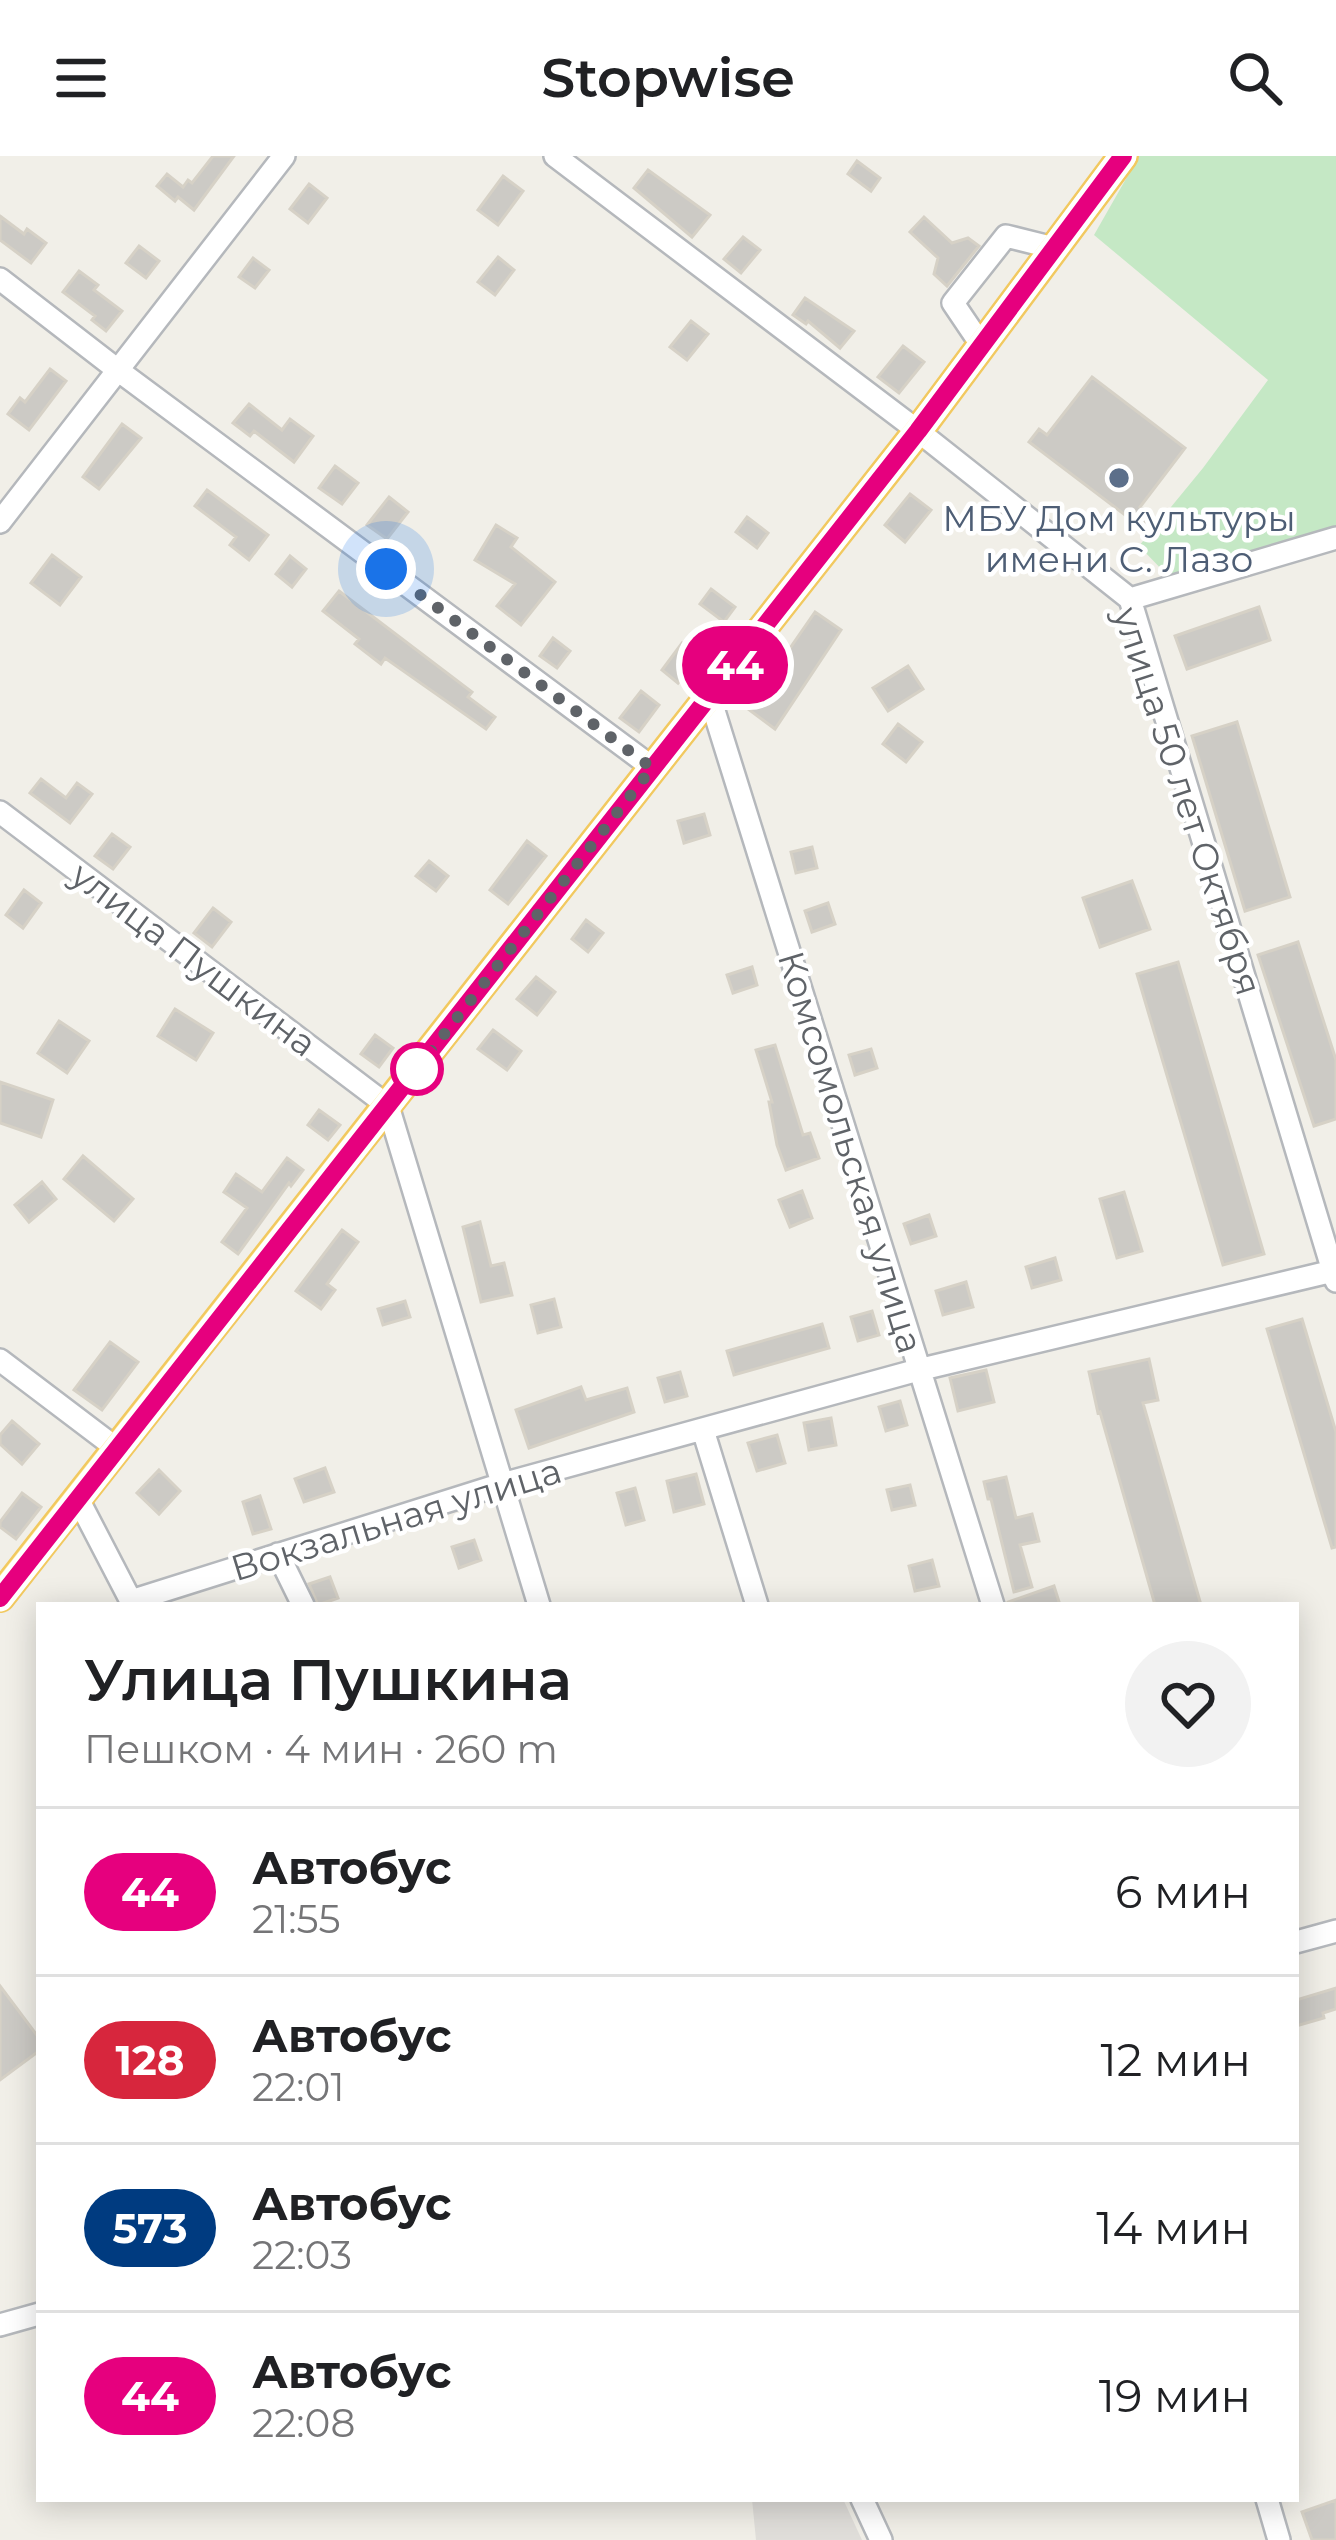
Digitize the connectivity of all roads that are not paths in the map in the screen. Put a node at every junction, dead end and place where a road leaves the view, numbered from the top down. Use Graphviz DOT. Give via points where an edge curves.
graph roads {
  1 [pos="284,156"];
  2 [pos="555,156"];
  3 [pos="1123,156"];
  4 [pos="1054,248"];
  5 [pos="0,279"];
  6 [pos="982,346"];
  7 [pos="118,371"];
  8 [pos="918,431"];
  9 [pos="0,522"];
  10 [pos="1336,538"];
  11 [pos="1130,599"];
  12 [pos="710,698"];
  13 [pos="652,768"];
  14 [pos="0,812"];
  15 [pos="388,1106"];
  16 [pos="1328,1222"];
  17 [pos="1334,1276"];
  18 [pos="0,1360"];
  19 [pos="918,1370"];
  20 [pos="703,1430"];
  21 [pos="116,1448"];
  22 [pos="502,1484"];
  23 [pos="78,1499"];
  24 [pos="278,1554"];
  25 [pos="0,1598"];
  26 [pos="131,1602"];
  27 [pos="135,1602"];
  28 [pos="301,1602"];
  29 [pos="537,1602"];
  30 [pos="756,1602"];
  31 [pos="992,1602"];
  32 [pos="1336,1931"];
  33 [pos="1299,1941"];
  34 [pos="36,2315"];
  35 [pos="0,2325"];
  36 [pos="863,2502"];
  37 [pos="1268,2502"];
  38 [pos="880,2540"];
  39 [pos="1279,2540"];
  1 -- 7 [label="street"];
  2 -- 8 [label="street, улица 50 лет Октября"];
  3 -- 4 [label="main road"];
  4 -- 6 [label="main road"];
  4 -- 6 [label="street" via="1006,236 953,303"];
  5 -- 7 [label="street"];
  6 -- 8 [label="main road"];
  7 -- 9 [label="street"];
  7 -- 13 [label="street"];
  8 -- 11 [label="street, улица 50 лет Октября"];
  8 -- 12 [label="main road"];
  10 -- 11 [label="street"];
  11 -- 16 [label="street, улица 50 лет Октября"];
  12 -- 13 [label="main road"];
  12 -- 19 [label="street, Комсомольская улица"];
  13 -- 15 [label="main road"];
  14 -- 15 [label="street, улица Пушкина"];
  15 -- 21 [label="main road"];
  15 -- 22 [label="street"];
  16 -- 17 [label="street, улица 50 лет Октября"];
  17 -- 19 [label="street, Вокзальная улица"];
  18 -- 21 [label="street"];
  19 -- 20 [label="street, Вокзальная улица"];
  19 -- 31 [label="street, Комсомольская улица"];
  20 -- 22 [label="street, Вокзальная улица"];
  20 -- 30 [label="street"];
  21 -- 23 [label="main road"];
  22 -- 24 [label="street, Вокзальная улица"];
  22 -- 29 [label="street"];
  23 -- 25 [label="main road"];
  23 -- 26 [label="street, Вокзальная улица"];
  24 -- 27 [label="street, Вокзальная улица"];
  24 -- 28 [label="street"];
  32 -- 33 [label="street"];
  34 -- 35 [label="street"];
  36 -- 38 [label="street"];
  37 -- 39 [label="street"];
}
